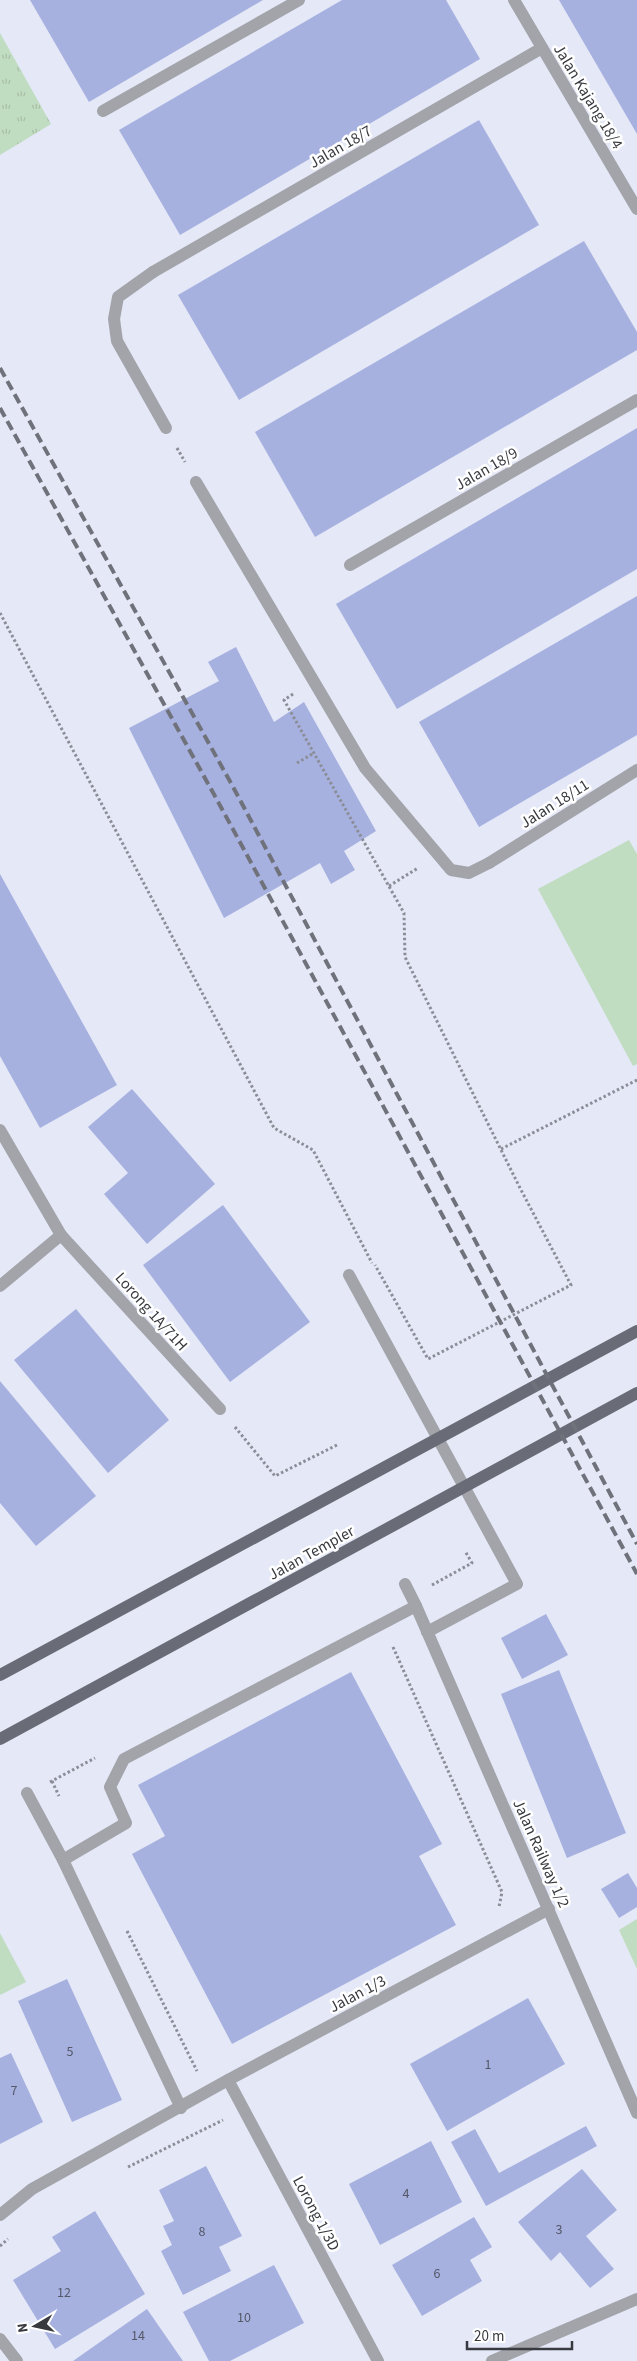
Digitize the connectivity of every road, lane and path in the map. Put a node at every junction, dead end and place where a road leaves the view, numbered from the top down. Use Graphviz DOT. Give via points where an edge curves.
graph roads {
  1 [pos="299,0"];
  2 [pos="514,0"];
  3 [pos="542,48"];
  4 [pos="104,111"];
  5 [pos="637,209"];
  6 [pos="637,400"];
  7 [pos="166,428"];
  8 [pos="196,482"];
  9 [pos="350,565"];
  10 [pos="0,613"];
  11 [pos="313,682"];
  12 [pos="314,753"];
  13 [pos="297,763"];
  14 [pos="637,770"];
  15 [pos="439,856"];
  16 [pos="389,886"];
  17 [pos="637,1080"];
  18 [pos="0,1130"];
  19 [pos="501,1149"];
  20 [pos="60,1234"];
  21 [pos="373,1262"];
  22 [pos="349,1275"];
  23 [pos="0,1286"];
  24 [pos="637,1331"];
  25 [pos="637,1393"];
  26 [pos="220,1409"];
  27 [pos="339,1444"];
  28 [pos="465,1551"];
  29 [pos="450,1576"];
  30 [pos="404,1584"];
  31 [pos="416,1606"];
  32 [pos="382,1623"];
  33 [pos="427,1632"];
  34 [pos="0,1675"];
  35 [pos="0,1740"];
  36 [pos="27,1793"];
  37 [pos="63,1860"];
  38 [pos="549,1909"];
  39 [pos="491,1912"];
  40 [pos="123,1924"];
  41 [pos="201,2080"];
  42 [pos="228,2080"];
  43 [pos="181,2108"];
  44 [pos="244,2110"];
  45 [pos="637,2113"];
  46 [pos="120,2170"];
  47 [pos="0,2215"];
  48 [pos="14,2233"];
  49 [pos="0,2246"];
  50 [pos="637,2299"];
  51 [pos="0,2339"];
  52 [pos="17,2361"];
  53 [pos="378,2361"];
  54 [pos="492,2361"];
  1 -- 4 [label="street"];
  2 -- 3 [label="street, Jalan Kajang 18/4"];
  3 -- 5 [label="street, Jalan Kajang 18/4"];
  3 -- 7 [label="street, Jalan 18/7" via="153,272 118,297 114,319 118,341"];
  6 -- 9 [label="street, Jalan 18/9"];
  7 -- 8 [label="path"];
  8 -- 11 [label="street, Jalan 18/11"];
  10 -- 21 [label="path" via="274,1128 313,1150"];
  11 -- 12 [label="path" via="284,700"];
  11 -- 15 [label="street, Jalan 18/11" via="365,768"];
  12 -- 13 [label="path"];
  12 -- 16 [label="path"];
  14 -- 15 [label="street, Jalan 18/11" via="468,873 451,870"];
  15 -- 16 [label="path"];
  16 -- 19 [label="path" via="404,913 405,957"];
  17 -- 19 [label="path"];
  18 -- 20 [label="street, Lorong 1A/71H"];
  19 -- 21 [label="path" via="572,1285 428,1359"];
  20 -- 23 [label="street"];
  20 -- 26 [label="street, Lorong 1A/71H"];
  21 -- 22 [label="path"];
  22 -- 33 [label="street" via="517,1584"];
  24 -- 34 [label="main road"];
  25 -- 35 [label="main road, Jalan Templer"];
  26 -- 27 [label="path" via="275,1476"];
  28 -- 29 [label="path" via="472,1563"];
  30 -- 31 [label="street, Jalan Railway 1/2"];
  31 -- 32 [label="street"];
  31 -- 33 [label="street, Jalan Railway 1/2"];
  32 -- 37 [label="street" via="124,1759 110,1787 126,1823"];
  32 -- 39 [label="path" via="502,1892 499,1907"];
  33 -- 38 [label="street, Jalan Railway 1/2"];
  36 -- 37 [label="street"];
  37 -- 43 [label="street"];
  38 -- 42 [label="street, Jalan 1/3"];
  38 -- 45 [label="street, Jalan Railway 1/2"];
  40 -- 41 [label="path"];
  42 -- 43 [label="street, Jalan 1/3"];
  42 -- 44 [label="street, Lorong 1/3D"];
  43 -- 47 [label="street, Jalan 1/3" via="32,2189"];
  44 -- 46 [label="path"];
  44 -- 53 [label="street, Lorong 1/3D"];
  48 -- 49 [label="path"];
  50 -- 54 [label="street"];
  51 -- 52 [label="street"];
}
